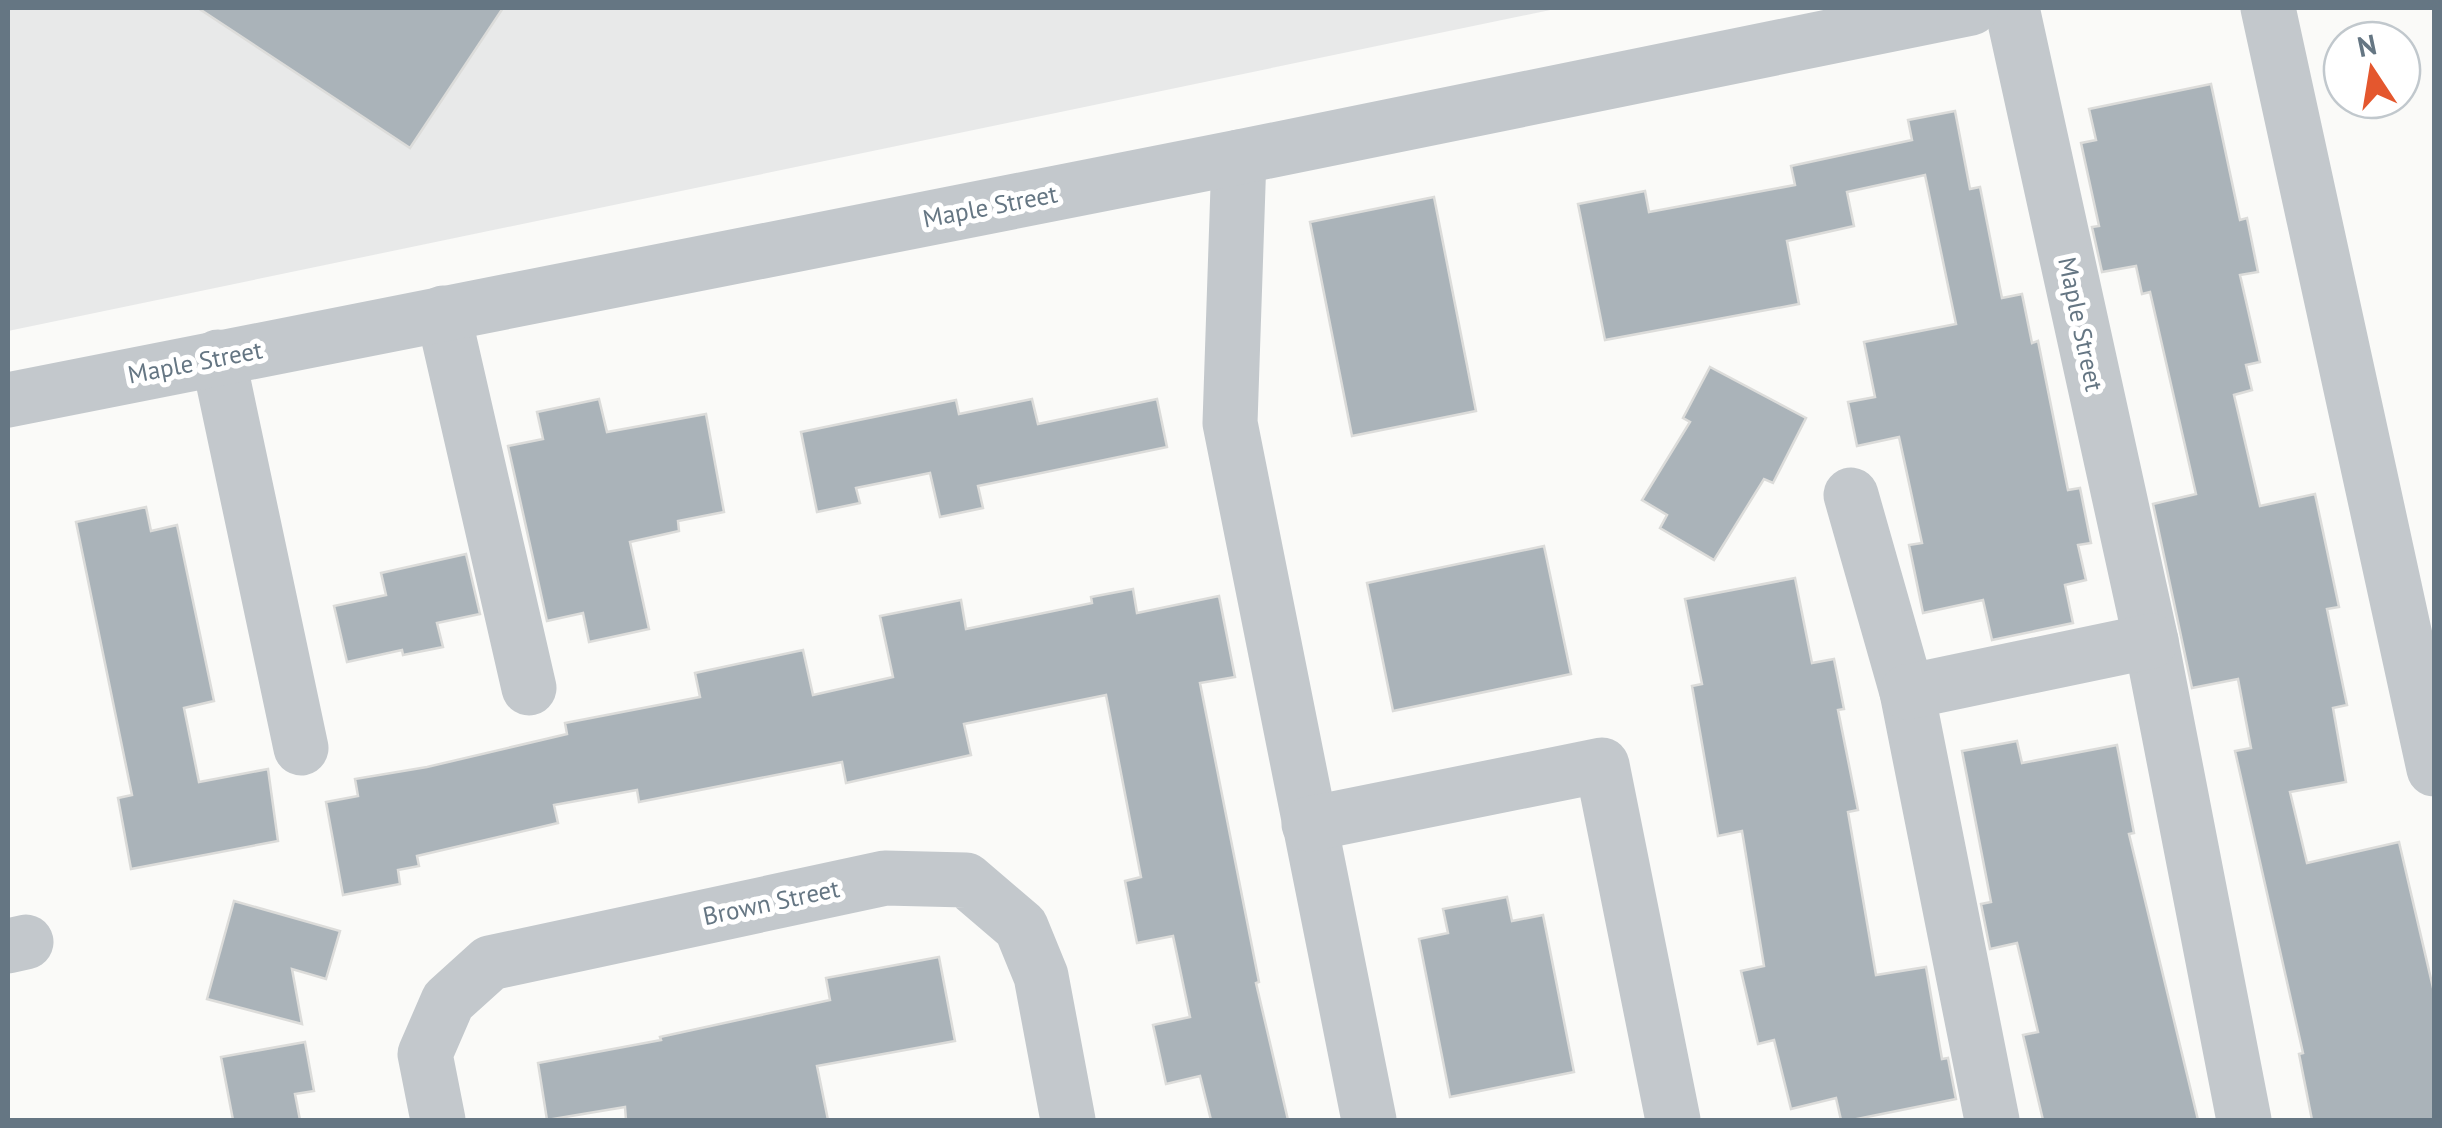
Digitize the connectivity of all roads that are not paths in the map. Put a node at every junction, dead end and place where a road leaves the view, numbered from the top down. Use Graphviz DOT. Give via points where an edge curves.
graph roads {
  1 [pos="1971,8"];
  2 [pos="2012,8"];
  3 [pos="2268,8"];
  4 [pos="1238,157"];
  5 [pos="443,314"];
  6 [pos="218,357"];
  7 [pos="8,400"];
  8 [pos="1851,495"];
  9 [pos="2151,641"];
  10 [pos="528,688"];
  11 [pos="1906,692"];
  12 [pos="301,748"];
  13 [pos="2434,769"];
  14 [pos="1309,824"];
  15 [pos="438,1120"];
  16 [pos="1068,1120"];
  17 [pos="1369,1120"];
  18 [pos="1673,1120"];
  19 [pos="1992,1120"];
  20 [pos="2244,1120"];
  1 -- 4 [label="street, Maple Street"];
  2 -- 9 [label="street, Maple Street"];
  3 -- 13 [label="street"];
  4 -- 5 [label="street, Maple Street"];
  4 -- 14 [label="street" via="1230,423"];
  5 -- 6 [label="street, Maple Street"];
  5 -- 10 [label="street"];
  6 -- 7 [label="street, Maple Street"];
  6 -- 12 [label="street"];
  8 -- 11 [label="street"];
  9 -- 11 [label="street"];
  9 -- 20 [label="street, Maple Street"];
  11 -- 19 [label="street"];
  14 -- 17 [label="street"];
  14 -- 18 [label="street" via="1602,765"];
  15 -- 16 [label="street, Brown Street" via="424,1054 448,1001 490,963 886,878 966,880 1022,926 1040,976"];
}
